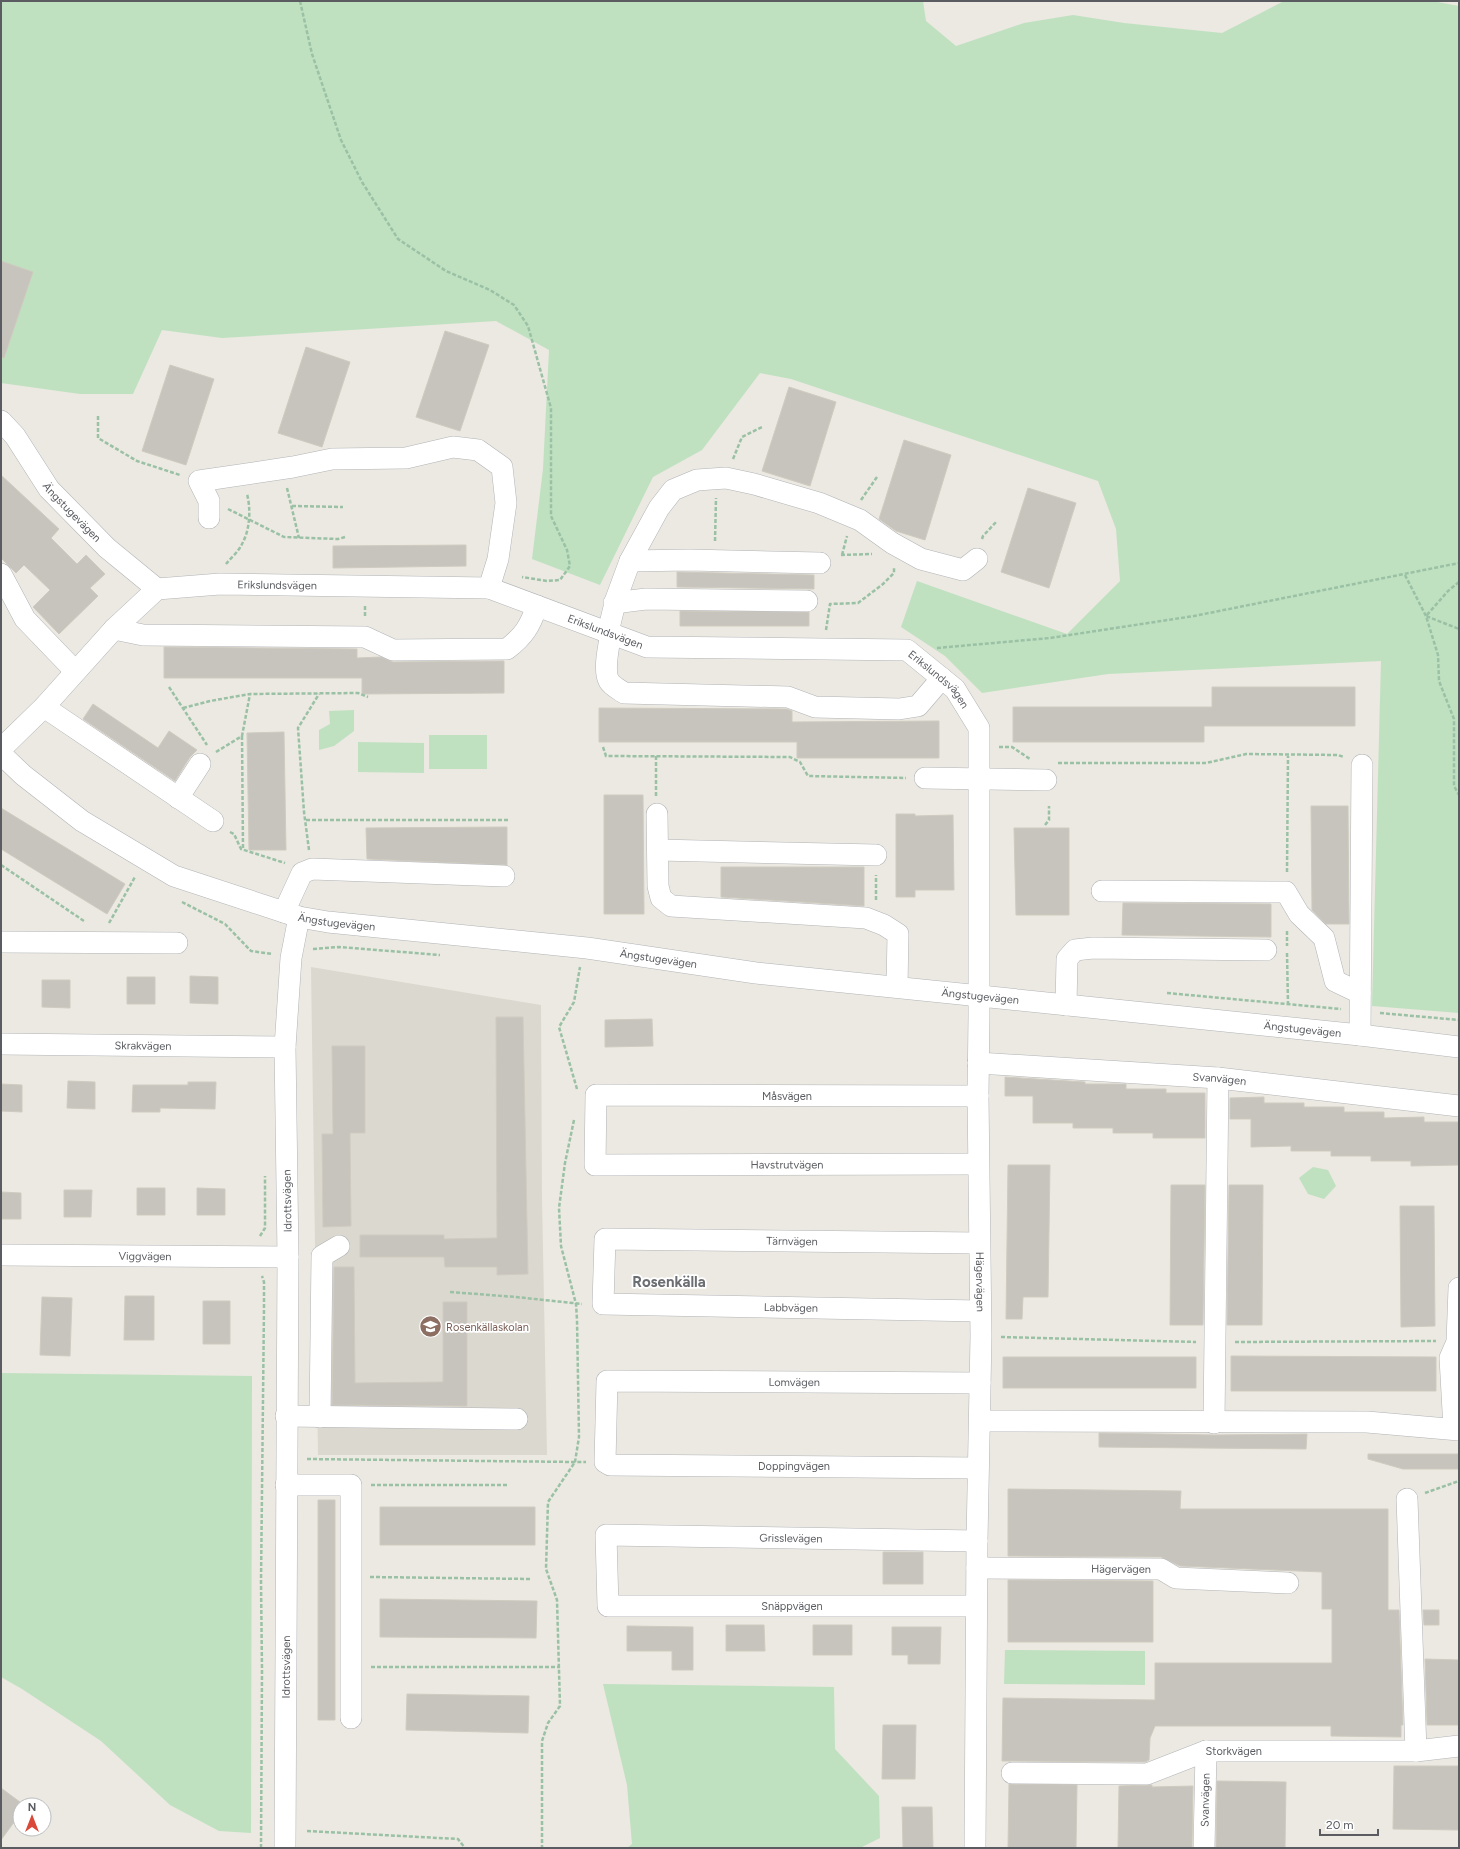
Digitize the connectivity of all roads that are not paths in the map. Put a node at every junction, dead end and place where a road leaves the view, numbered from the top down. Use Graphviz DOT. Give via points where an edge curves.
graph roads {
  1 [pos="1,421"];
  2 [pos="209,510"];
  3 [pos="977,559"];
  4 [pos="630,561"];
  5 [pos="820,563"];
  6 [pos="1,574"];
  7 [pos="489,588"];
  8 [pos="157,589"];
  9 [pos="807,601"];
  10 [pos="614,603"];
  11 [pos="537,606"];
  12 [pos="114,630"];
  13 [pos="609,633"];
  14 [pos="75,672"];
  15 [pos="942,678"];
  16 [pos="44,707"];
  17 [pos="1,749"];
  18 [pos="1,754"];
  19 [pos="207,759"];
  20 [pos="1362,765"];
  21 [pos="1049,772"];
  22 [pos="925,778"];
  23 [pos="979,779"];
  24 [pos="178,798"];
  25 [pos="657,814"];
  26 [pos="213,821"];
  27 [pos="658,850"];
  28 [pos="876,855"];
  29 [pos="504,876"];
  30 [pos="1102,891"];
  31 [pos="292,915"];
  32 [pos="1,942"];
  33 [pos="177,943"];
  34 [pos="1266,950"];
  35 [pos="896,987"];
  36 [pos="979,996"];
  37 [pos="1360,1002"];
  38 [pos="1066,1005"];
  39 [pos="1360,1035"];
  40 [pos="1,1044"];
  41 [pos="285,1047"];
  42 [pos="1459,1047"];
  43 [pos="978,1062"];
  44 [pos="1218,1078"];
  45 [pos="978,1096"];
  46 [pos="1459,1106"];
  47 [pos="978,1164"];
  48 [pos="595,1165"];
  49 [pos="979,1243"];
  50 [pos="339,1246"];
  51 [pos="1,1255"];
  52 [pos="288,1257"];
  53 [pos="1459,1288"];
  54 [pos="603,1304"];
  55 [pos="980,1311"];
  56 [pos="980,1383"];
  57 [pos="286,1416"];
  58 [pos="320,1417"];
  59 [pos="516,1419"];
  60 [pos="980,1421"];
  61 [pos="1214,1423"];
  62 [pos="1456,1429"];
  63 [pos="610,1465"];
  64 [pos="978,1468"];
  65 [pos="286,1486"];
  66 [pos="1407,1499"];
  67 [pos="977,1541"];
  68 [pos="977,1568"];
  69 [pos="1288,1582"];
  70 [pos="608,1606"];
  71 [pos="976,1606"];
  72 [pos="351,1718"];
  73 [pos="1459,1746"];
  74 [pos="1206,1751"];
  75 [pos="1416,1751"];
  76 [pos="1012,1773"];
  77 [pos="285,1848"];
  78 [pos="975,1848"];
  79 [pos="1204,1848"];
  1 -- 8 [label="street, Ängstugevägen" via="15,436 49,489 107,548"];
  2 -- 7 [label="street" via="199,481 332,459 406,458 453,448 478,450 502,467 506,503 498,558"];
  3 -- 4 [label="street" via="963,570 921,560 860,520 819,503 754,484 724,479 696,480 673,490 659,508"];
  4 -- 5 [label="street"];
  4 -- 10 [label="street"];
  6 -- 14 [label="street" via="25,619"];
  7 -- 8 [label="street, Erikslundsvägen" via="220,584"];
  7 -- 11 [label="street, Erikslundsvägen"];
  8 -- 12 [label="street"];
  9 -- 10 [label="street" via="646,599"];
  10 -- 13 [label="street"];
  11 -- 12 [label="street" via="521,638 507,649 393,650 365,637 143,635"];
  11 -- 13 [label="street, Erikslundsvägen"];
  12 -- 14 [label="street"];
  13 -- 15 [label="street, Erikslundsvägen" via="647,647 907,650"];
  13 -- 15 [label="street" via="609,681 624,693 788,697 815,707 899,709 918,706"];
  14 -- 16 [label="street"];
  15 -- 23 [label="street, Erikslundsvägen" via="955,689 979,728"];
  16 -- 17 [label="street"];
  16 -- 24 [label="street"];
  18 -- 31 [label="street, Ängstugevägen" via="23,775 82,821 174,876"];
  19 -- 24 [label="street"];
  20 -- 37 [label="street"];
  21 -- 23 [label="street"];
  22 -- 23 [label="street"];
  23 -- 36 [label="street, Erikslundsvägen"];
  24 -- 26 [label="street"];
  25 -- 27 [label="street"];
  27 -- 28 [label="street"];
  27 -- 35 [label="street" via="658,886 661,898 671,906 866,918 898,934"];
  29 -- 31 [label="street, Idrottsvägen" via="309,870 302,873"];
  30 -- 37 [label="street" via="1286,892 1299,914 1324,938 1335,982"];
  31 -- 35 [label="street, Ängstugevägen" via="328,922 587,948 756,973"];
  31 -- 41 [label="street, Idrottsvägen"];
  32 -- 33 [label="street" via="105,938"];
  34 -- 38 [label="street" via="1075,950 1067,959"];
  35 -- 36 [label="street, Ängstugevägen"];
  36 -- 38 [label="street, Ängstugevägen"];
  36 -- 43 [label="street, Hägervägen"];
  37 -- 39 [label="street"];
  38 -- 39 [label="street, Ängstugevägen"];
  39 -- 42 [label="street, Ängstugevägen"];
  40 -- 41 [label="street, Skrakvägen"];
  41 -- 52 [label="street, Idrottsvägen"];
  43 -- 44 [label="street, Svanvägen"];
  43 -- 45 [label="street, Hägervägen"];
  44 -- 46 [label="street, Svanvägen"];
  44 -- 61 [label="street"];
  45 -- 47 [label="street, Hägervägen"];
  45 -- 48 [label="street, Måsvägen" via="587,1093"];
  47 -- 48 [label="street, Havstrutvägen"];
  47 -- 49 [label="street, Hägervägen"];
  49 -- 54 [label="street, Tärnvägen" via="605,1239"];
  49 -- 55 [label="street, Hägervägen"];
  50 -- 58 [label="street" via="322,1256"];
  51 -- 52 [label="street, Viggvägen"];
  52 -- 57 [label="street, Idrottsvägen"];
  53 -- 62 [label="street" via="1457,1342 1450,1358"];
  54 -- 55 [label="street, Labbvägen"];
  55 -- 56 [label="street, Hägervägen"];
  56 -- 60 [label="street, Hägervägen"];
  56 -- 63 [label="street, Lomvägen" via="607,1381 605,1462"];
  57 -- 58 [label="street"];
  57 -- 65 [label="street, Idrottsvägen"];
  58 -- 59 [label="street"];
  60 -- 61 [label="street"];
  60 -- 64 [label="street, Hägervägen"];
  61 -- 62 [label="street" via="1367,1422"];
  63 -- 64 [label="street, Doppingvägen"];
  64 -- 67 [label="street, Hägervägen"];
  65 -- 72 [label="street" via="350,1485"];
  65 -- 77 [label="street, Idrottsvägen"];
  66 -- 75 [label="street"];
  67 -- 68 [label="street, Hägervägen"];
  67 -- 70 [label="street, Grisslevägen" via="606,1535"];
  68 -- 69 [label="street, Hägervägen" via="1161,1570 1176,1578"];
  68 -- 71 [label="street, Hägervägen"];
  70 -- 71 [label="street, Snäppvägen"];
  71 -- 78 [label="street, Hägervägen"];
  73 -- 75 [label="street, Storkvägen"];
  74 -- 75 [label="street, Storkvägen"];
  74 -- 76 [label="street, Storkvägen" via="1147,1774"];
  74 -- 79 [label="street, Svanvägen"];
}
